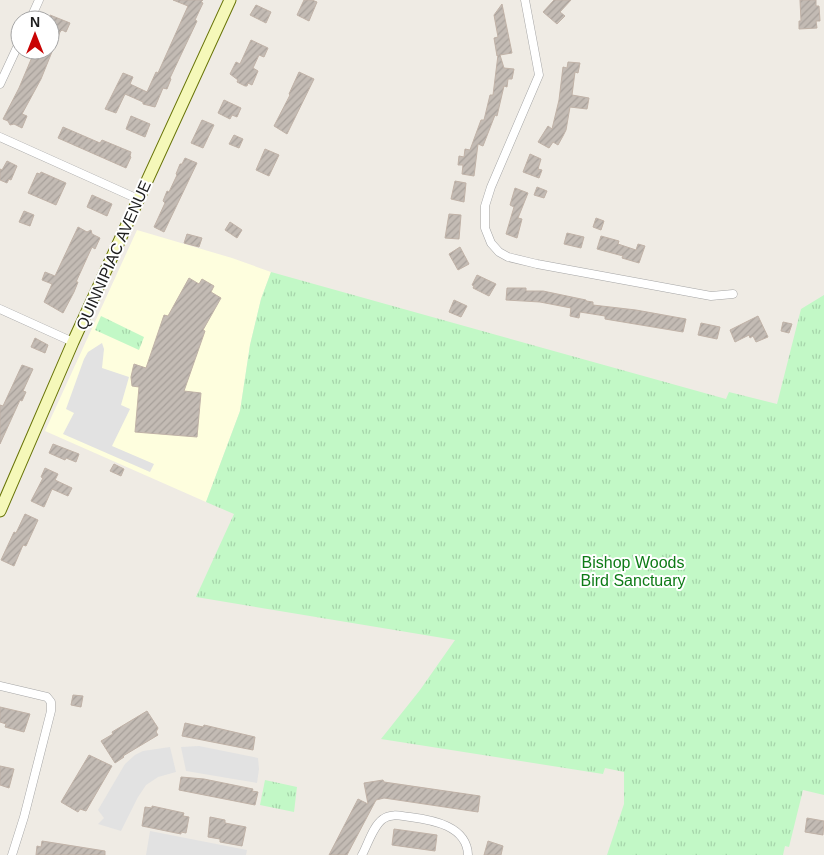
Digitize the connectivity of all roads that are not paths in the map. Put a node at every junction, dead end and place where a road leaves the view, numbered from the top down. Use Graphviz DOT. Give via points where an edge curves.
graph roads {
  1 [pos="230,0"];
  2 [pos="525,0"];
  3 [pos="11,60"];
  4 [pos="0,84"];
  5 [pos="0,137"];
  6 [pos="138,199"];
  7 [pos="733,294"];
  8 [pos="0,309"];
  9 [pos="73,342"];
  10 [pos="0,511"];
  11 [pos="0,686"];
  12 [pos="12,855"];
  13 [pos="362,855"];
  14 [pos="468,855"];
  1 -- 6 [label="main road, QUINNIPIAC AVENUE"];
  2 -- 7 [label="street" via="539,75 485,206 485,228 492,243 508,257 537,264 711,296"];
  3 -- 4 [label="street"];
  5 -- 6 [label="street"];
  6 -- 9 [label="main road, QUINNIPIAC AVENUE"];
  8 -- 9 [label="street"];
  9 -- 10 [label="main road, QUINNIPIAC AVENUE"];
  11 -- 12 [label="street" via="47,697 52,711"];
  13 -- 14 [label="street" via="378,825 393,815 444,824 455,830 467,845"];
}
